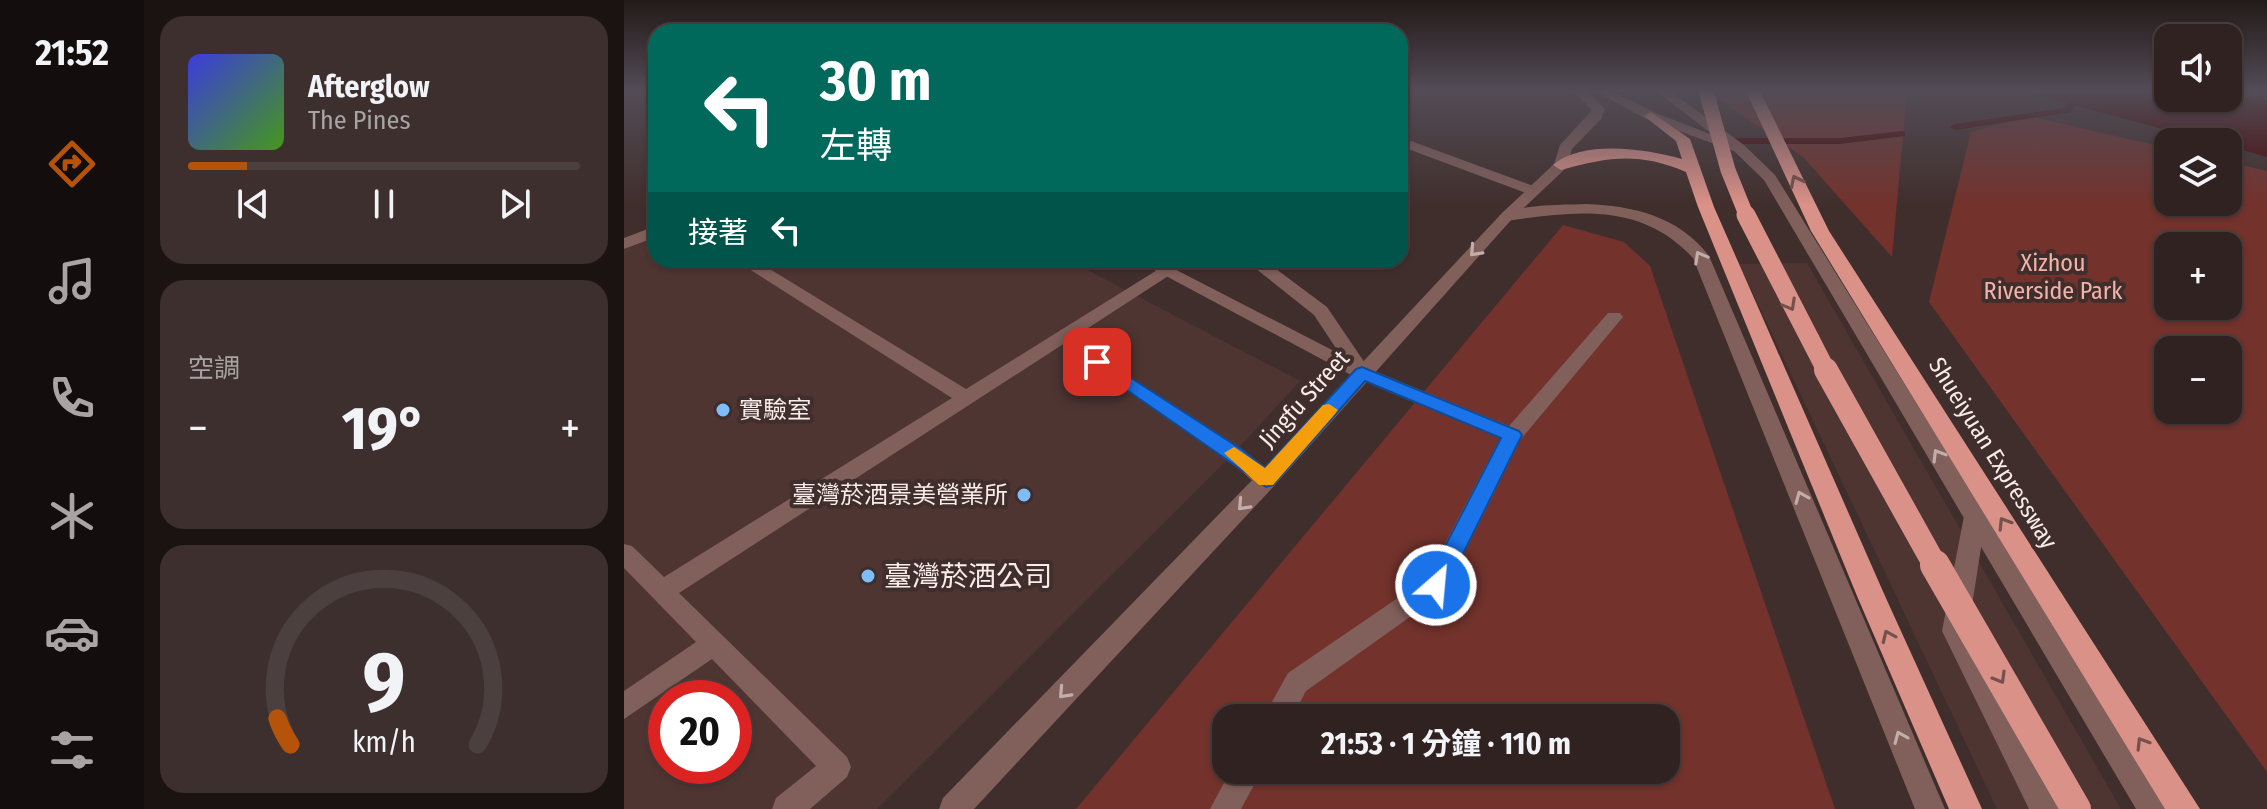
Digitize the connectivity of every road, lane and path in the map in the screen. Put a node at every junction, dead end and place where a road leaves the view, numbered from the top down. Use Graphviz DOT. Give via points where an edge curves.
graph roads {
  1 [pos="1584,129"];
  2 [pos="1669,129"];
  3 [pos="1686,129"];
  4 [pos="1713,129"];
  5 [pos="1716,129"];
  6 [pos="1771,129"];
  7 [pos="1408,144"];
  8 [pos="1739,148"];
  9 [pos="1561,165"];
  10 [pos="1693,169"];
  11 [pos="1531,190"];
  12 [pos="1507,216"];
  13 [pos="648,234"];
  14 [pos="624,244"];
  15 [pos="756,268"];
  16 [pos="1161,268"];
  17 [pos="1264,268"];
  18 [pos="1168,271"];
  19 [pos="1614,317"];
  20 [pos="1097,362"];
  21 [pos="1362,373"];
  22 [pos="967,399"];
  23 [pos="1512,435"];
  24 [pos="1266,480"];
  25 [pos="1975,516"];
  26 [pos="624,553"];
  27 [pos="662,591"];
  28 [pos="715,643"];
  29 [pos="1285,704"];
  30 [pos="624,706"];
  31 [pos="1239,784"];
  32 [pos="787,809"];
  33 [pos="954,809"];
  34 [pos="1225,809"];
  35 [pos="1930,809"];
  36 [pos="1966,809"];
  37 [pos="2045,809"];
  38 [pos="2076,809"];
  39 [pos="2153,809"];
  40 [pos="2184,809"];
  1 -- 9 [label="street, Jingfu Street" via="1565,148"];
  2 -- 10 [label="highway" via="1683,139"];
  3 -- 8 [label="street"];
  4 -- 8 [label="street"];
  5 -- 38 [label="highway, one-way, bridge" via="1775,277"];
  40 -- 6 [label="highway, one-way" via="1820,231"];
  7 -- 11 [label="street"];
  25 -- 8 [label="street, one-way" via="1770,178"];
  9 -- 10 [label="highway" via="1623,152 1671,158"];
  9 -- 11 [label="street, Jingfu Street"];
  36 -- 10 [label="highway, one-way"];
  11 -- 12 [label="street, Jingfu Street"];
  12 -- 21 [label="street, Jingfu Street, one-way"];
  35 -- 12 [label="street, one-way" via="1701,256 1688,239 1646,216 1576,208"];
  13 -- 14 [label="street"];
  15 -- 22 [label="street"];
  16 -- 18 [label="street"];
  17 -- 21 [label="street" via="1321,311"];
  18 -- 21 [label="street"];
  18 -- 22 [label="street"];
  19 -- 23 [label="street"];
  20 -- 24 [label="street"];
  21 -- 23 [label="street"];
  21 -- 24 [label="street, Jingfu Street"];
  22 -- 27 [label="street"];
  23 -- 29 [label="street" via="1436,585 1297,682"];
  24 -- 33 [label="street, Jingfu Street, one-way"];
  25 -- 37 [label="street" via="1955,631"];
  25 -- 39 [label="street"];
  26 -- 27 [label="street"];
  27 -- 28 [label="street"];
  28 -- 30 [label="street"];
  28 -- 32 [label="street" via="837,767"];
  31 -- 34 [label="street"];
}
